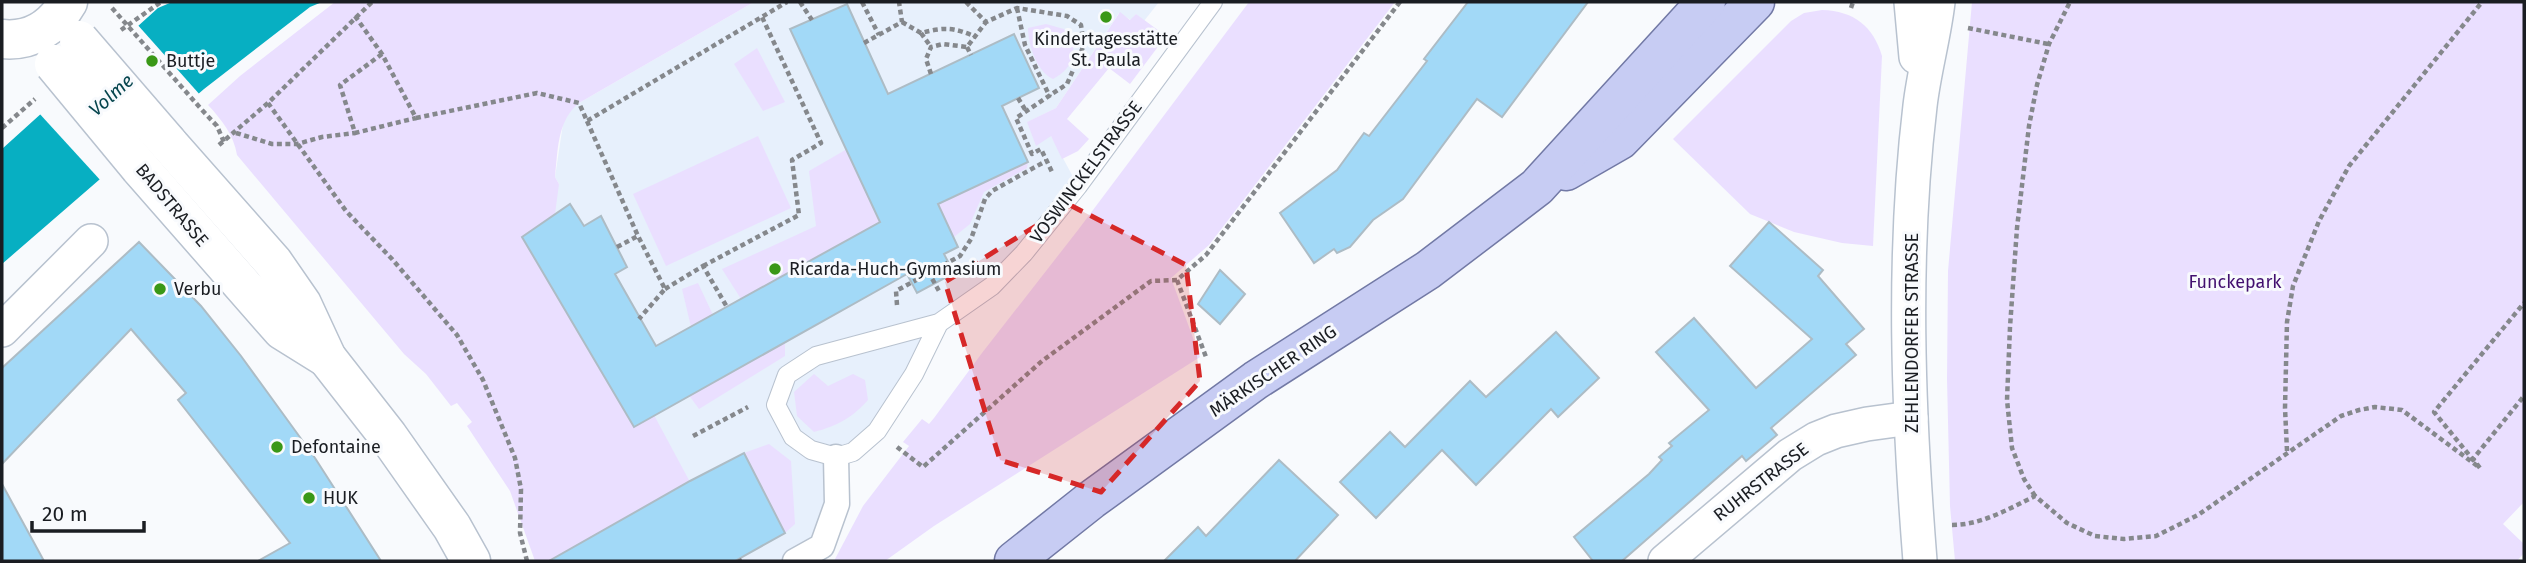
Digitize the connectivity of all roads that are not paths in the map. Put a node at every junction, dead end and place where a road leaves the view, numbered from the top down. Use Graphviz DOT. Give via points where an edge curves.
graph roads {
  1 [pos="1213,2"];
  2 [pos="1706,2"];
  3 [pos="1755,2"];
  4 [pos="1915,4"];
  5 [pos="39,36"];
  6 [pos="1537,187"];
  7 [pos="92,241"];
  8 [pos="939,323"];
  9 [pos="2,330"];
  10 [pos="327,358"];
  11 [pos="1911,418"];
  12 [pos="836,457"];
  13 [pos="471,561"];
  14 [pos="795,561"];
  15 [pos="1014,561"];
  16 [pos="1665,561"];
  17 [pos="1920,561"];
  1 -- 8 [label="lane, VOSWINCKELSTRASSE" via="1024,253 992,286"];
  2 -- 6 [label="main road, MÄRKISCHER RING"];
  3 -- 6 [label="main road, MÄRKISCHER RING" via="1620,140"];
  4 -- 11 [label="street, ZEHLENDORFER STRASSE" via="1920,104 1909,249"];
  5 -- 10 [label="street, BADSTRASSE, bridge" via="140,168 282,330"];
  5 -- 10 [label="street, BADSTRASSE, bridge" via="178,155 273,262 302,304"];
  6 -- 15 [label="main road, MÄRKISCHER RING" via="1428,270 1256,380"];
  7 -- 9 [label="street"];
  8 -- 12 [label="lane, VOSWINCKELSTRASSE" via="914,374 877,431 853,452"];
  8 -- 12 [label="lane, VOSWINCKELSTRASSE" via="816,356 787,374 776,405 793,438 811,450"];
  10 -- 13 [label="street, BADSTRASSE" via="438,506"];
  11 -- 16 [label="street, RUHRSTRASSE" via="1846,428 1816,439 1790,455"];
  11 -- 17 [label="street, ZEHLENDORFER STRASSE"];
  12 -- 14 [label="street" via="837,504 822,546"];
}
